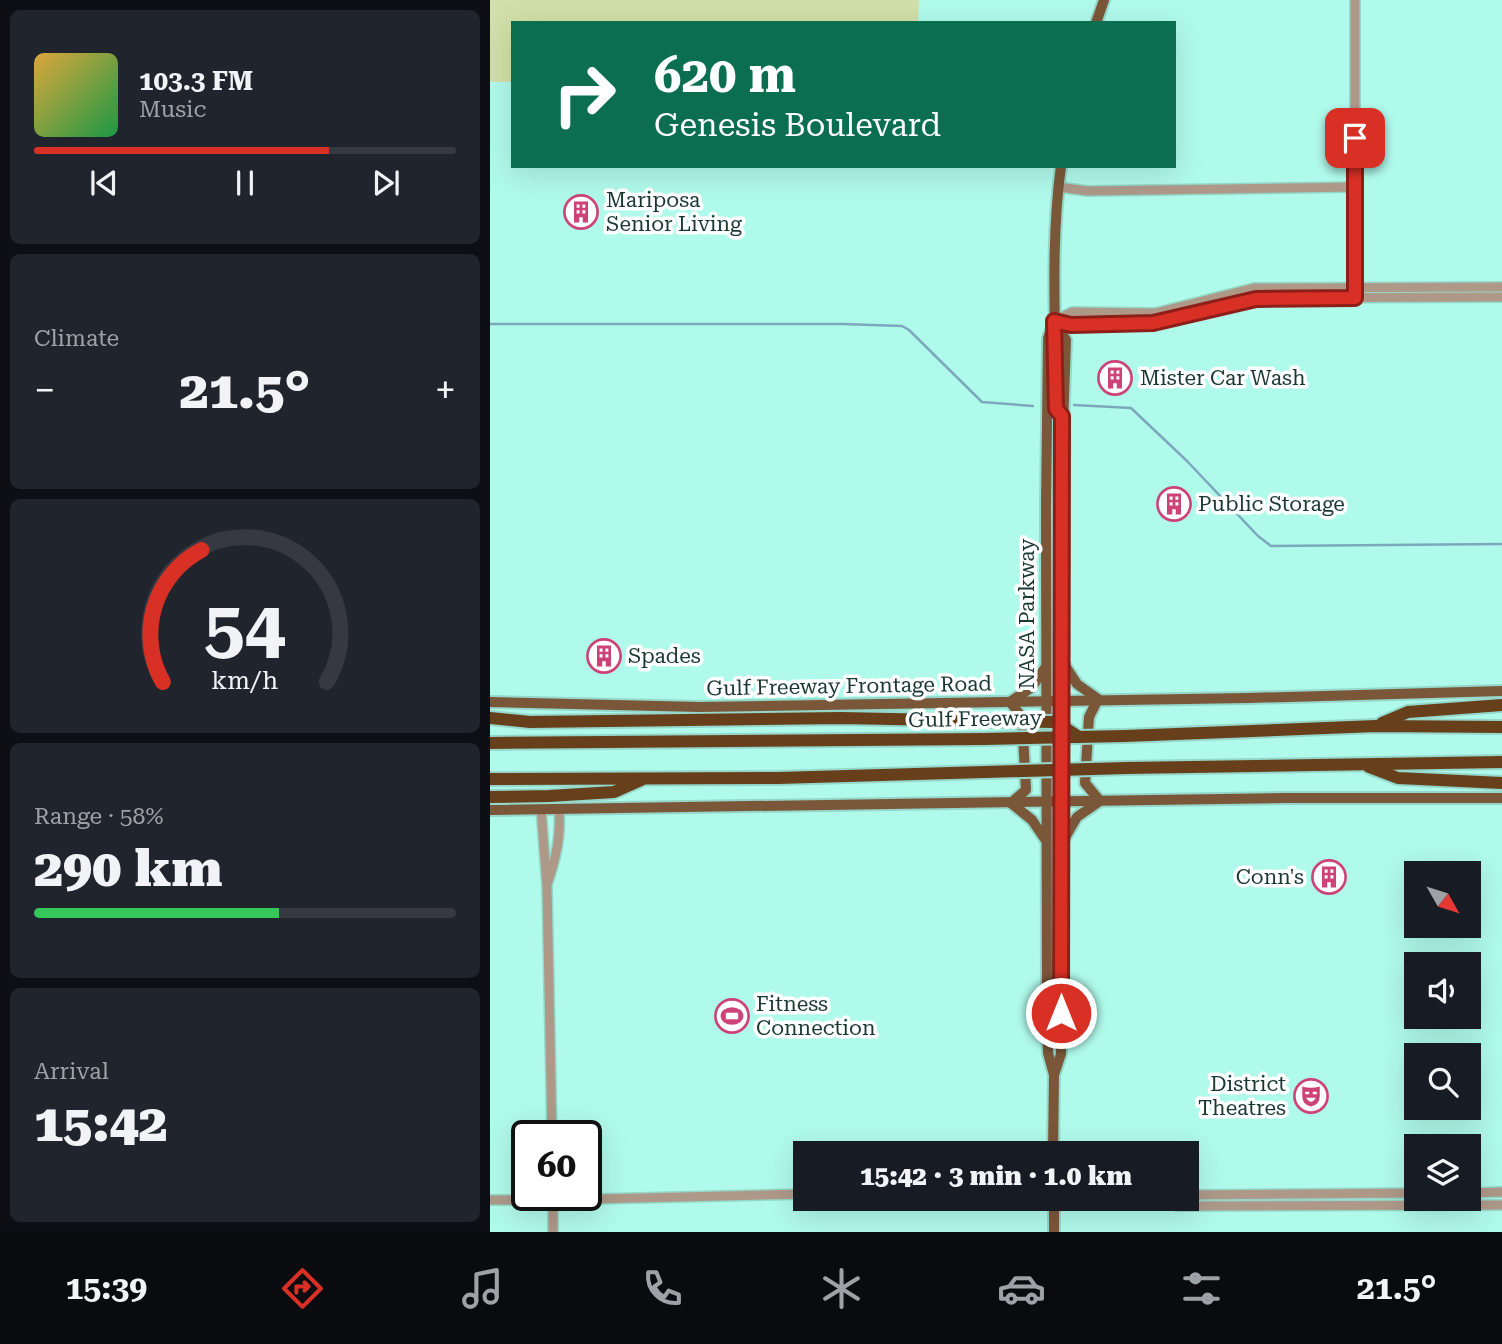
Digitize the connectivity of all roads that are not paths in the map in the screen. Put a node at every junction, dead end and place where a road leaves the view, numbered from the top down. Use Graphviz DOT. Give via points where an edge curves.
graph roads {
  1 [pos="1104,0"];
  2 [pos="1355,0"];
  3 [pos="1097,21"];
  4 [pos="1061,168"];
  5 [pos="1058,187"];
  6 [pos="1355,187"];
  7 [pos="1476,287"];
  8 [pos="1502,287"];
  9 [pos="1355,293"];
  10 [pos="1502,297"];
  11 [pos="1477,298"];
  12 [pos="1054,321"];
  13 [pos="1046,454"];
  14 [pos="1062,455"];
  15 [pos="1061,659"];
  16 [pos="1046,666"];
  17 [pos="1502,691"];
  18 [pos="1098,699"];
  19 [pos="490,702"];
  20 [pos="1010,702"];
  21 [pos="1045,702"];
  22 [pos="1061,702"];
  23 [pos="1502,705"];
  24 [pos="490,718"];
  25 [pos="1376,726"];
  26 [pos="1502,727"];
  27 [pos="1079,737"];
  28 [pos="490,743"];
  29 [pos="1502,762"];
  30 [pos="1363,764"];
  31 [pos="647,778"];
  32 [pos="490,779"];
  33 [pos="1502,783"];
  34 [pos="490,797"];
  35 [pos="1502,797"];
  36 [pos="1100,801"];
  37 [pos="1046,802"];
  38 [pos="1062,802"];
  39 [pos="1011,803"];
  40 [pos="490,810"];
  41 [pos="541,810"];
  42 [pos="559,810"];
  43 [pos="1046,841"];
  44 [pos="1062,843"];
  45 [pos="547,887"];
  46 [pos="1054,1075"];
  47 [pos="552,1120"];
  48 [pos="1053,1141"];
  49 [pos="1502,1192"];
  50 [pos="1384,1193"];
  51 [pos="1404,1193"];
  52 [pos="1481,1193"];
  53 [pos="793,1194"];
  54 [pos="1199,1195"];
  55 [pos="602,1197"];
  56 [pos="511,1199"];
  57 [pos="490,1200"];
  58 [pos="1502,1205"];
  59 [pos="1199,1206"];
  60 [pos="1384,1206"];
  61 [pos="553,1211"];
  62 [pos="1054,1211"];
  63 [pos="553,1232"];
  64 [pos="1054,1232"];
  1 -- 3 [label="main road"];
  2 -- 6 [label="street"];
  4 -- 5 [label="main road, NASA Parkway"];
  5 -- 6 [label="street" via="1088,191"];
  5 -- 12 [label="main road, NASA Parkway"];
  6 -- 9 [label="street"];
  7 -- 8 [label="street"];
  7 -- 9 [label="street"];
  7 -- 11 [label="street"];
  9 -- 11 [label="street"];
  9 -- 12 [label="street" via="1256,299 1153,323 1071,325"];
  10 -- 11 [label="street"];
  12 -- 13 [label="main road, NASA Parkway" via="1048,338"];
  12 -- 14 [label="main road, NASA Parkway" via="1066,340"];
  13 -- 14 [label="main road"];
  13 -- 16 [label="main road, NASA Parkway"];
  14 -- 15 [label="main road, NASA Parkway"];
  15 -- 18 [label="main road" via="1077,684"];
  15 -- 22 [label="main road, NASA Parkway"];
  16 -- 20 [label="main road" via="1032,687"];
  16 -- 21 [label="main road, NASA Parkway"];
  17 -- 18 [label="main road, Gulf Freeway Frontage Road"];
  18 -- 22 [label="main road, Gulf Freeway Frontage Road"];
  18 -- 36 [label="main road" via="1089,717 1085,783"];
  19 -- 20 [label="main road, Gulf Freeway Frontage Road" via="700,707"];
  20 -- 21 [label="main road, Gulf Freeway Frontage Road"];
  20 -- 39 [label="main road" via="1022,717 1026,790"];
  21 -- 22 [label="main road, Gulf Freeway Frontage Road"];
  21 -- 37 [label="main road, NASA Parkway"];
  22 -- 38 [label="main road, NASA Parkway"];
  23 -- 25 [label="highway" via="1408,712"];
  24 -- 27 [label="highway, bridge" via="530,722 841,718 1056,723"];
  25 -- 26 [label="highway, Gulf Freeway"];
  25 -- 27 [label="highway, Gulf Freeway, bridge"];
  27 -- 28 [label="highway, Gulf Freeway, bridge"];
  29 -- 30 [label="highway"];
  30 -- 31 [label="highway, bridge"];
  30 -- 33 [label="highway" via="1398,778"];
  31 -- 32 [label="highway"];
  31 -- 34 [label="highway" via="614,792"];
  35 -- 36 [label="main road"];
  36 -- 38 [label="main road"];
  36 -- 44 [label="main road" via="1077,817"];
  37 -- 38 [label="main road"];
  37 -- 39 [label="main road"];
  37 -- 43 [label="main road, NASA Parkway"];
  38 -- 44 [label="main road, NASA Parkway"];
  39 -- 42 [label="main road"];
  39 -- 43 [label="main road" via="1032,820"];
  40 -- 41 [label="main road"];
  41 -- 42 [label="main road"];
  41 -- 45 [label="street"];
  42 -- 45 [label="street" via="558,851"];
  43 -- 46 [label="main road, NASA Parkway" via="1048,1053"];
  44 -- 46 [label="main road, NASA Parkway" via="1061,1054"];
  45 -- 47 [label="street"];
  46 -- 48 [label="main road, NASA Parkway"];
  49 -- 52 [label="street"];
  50 -- 51 [label="street"];
  50 -- 54 [label="street"];
  50 -- 60 [label="street"];
  53 -- 55 [label="street"];
  56 -- 57 [label="street"];
  58 -- 60 [label="street"];
  59 -- 60 [label="street"];
  61 -- 63 [label="street"];
  62 -- 64 [label="main road"];
}
